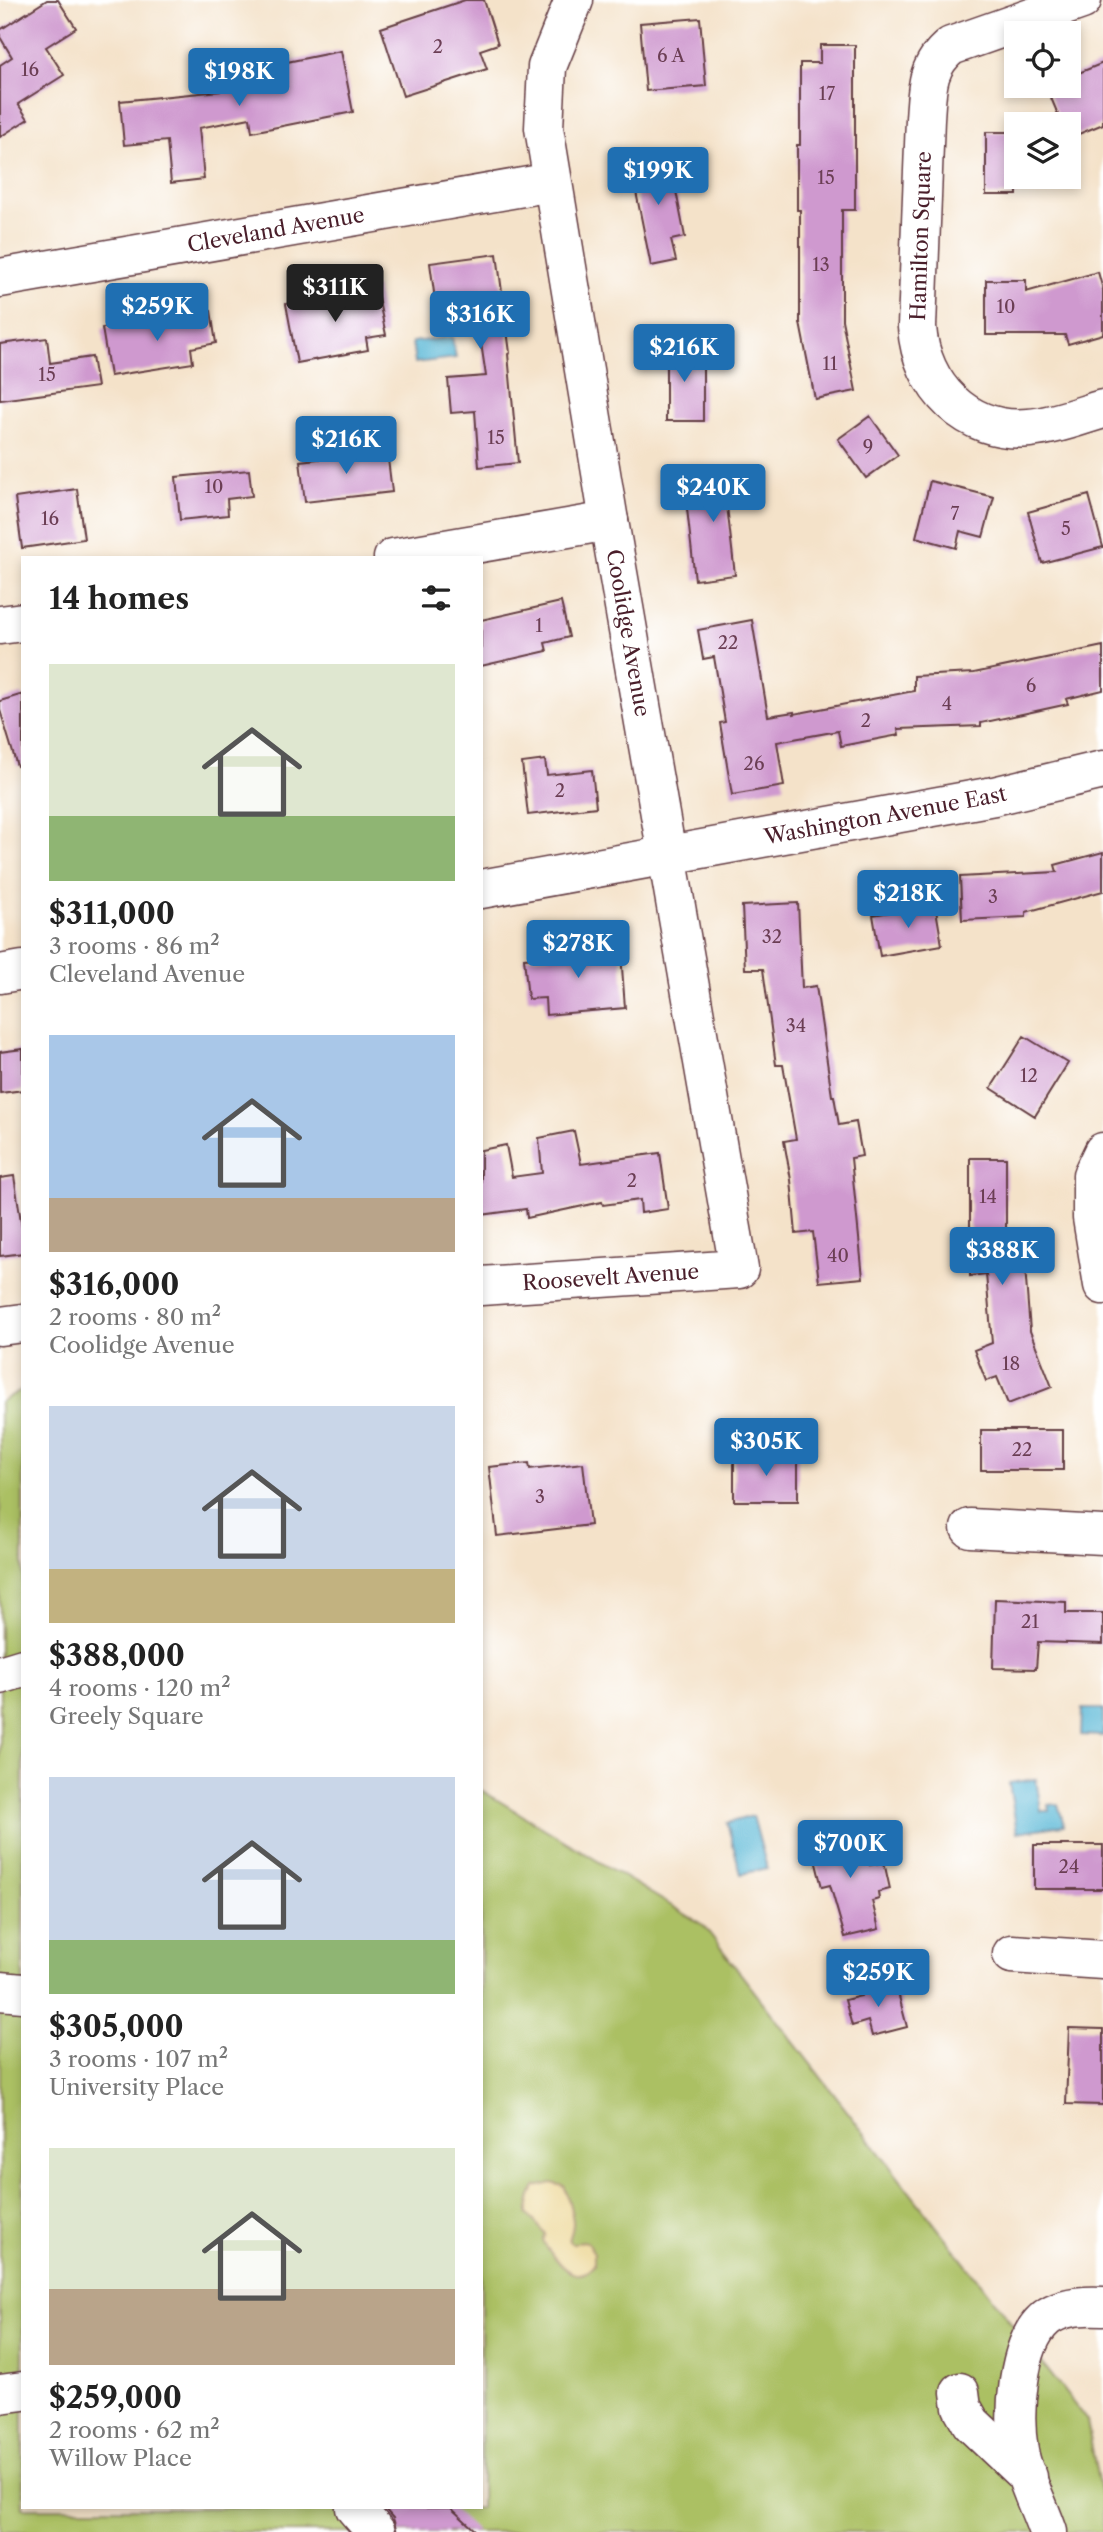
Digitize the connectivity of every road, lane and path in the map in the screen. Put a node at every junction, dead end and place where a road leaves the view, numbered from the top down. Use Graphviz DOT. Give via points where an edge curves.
graph roads {
  1 [pos="574,0"];
  2 [pos="1082,0"];
  3 [pos="552,182"];
  4 [pos="0,278"];
  5 [pos="1103,409"];
  6 [pos="609,521"];
  7 [pos="405,556"];
  8 [pos="21,622"];
  9 [pos="0,625"];
  10 [pos="1103,770"];
  11 [pos="668,856"];
  12 [pos="483,889"];
  13 [pos="21,970"];
  14 [pos="0,974"];
  15 [pos="1103,1152"];
  16 [pos="739,1269"];
  17 [pos="1103,1285"];
  18 [pos="483,1286"];
  19 [pos="21,1323"];
  20 [pos="0,1326"];
  21 [pos="970,1528"];
  22 [pos="1103,1535"];
  23 [pos="21,1669"];
  24 [pos="0,1675"];
  25 [pos="1012,1954"];
  26 [pos="1103,1959"];
  27 [pos="0,1991"];
  28 [pos="21,1993"];
  29 [pos="0,2015"];
  30 [pos="21,2015"];
  31 [pos="1097,2306"];
  32 [pos="21,2391"];
  33 [pos="960,2392"];
  34 [pos="0,2394"];
  35 [pos="1029,2478"];
  36 [pos="356,2509"];
  37 [pos="376,2532"];
  38 [pos="1048,2532"];
  39 [pos="1070,2532"];
  1 -- 3 [label="street, Coolidge Avenue" via="547,67 544,128"];
  2 -- 5 [label="street, Hamilton Square" via="951,46 933,65 925,119 917,327 920,352 935,385 965,413 984,422 1028,428"];
  3 -- 4 [label="street, Cleveland Avenue"];
  3 -- 6 [label="street, Coolidge Avenue"];
  6 -- 7 [label="street"];
  6 -- 11 [label="street, Coolidge Avenue"];
  8 -- 9 [label="street"];
  10 -- 11 [label="street, Washington Avenue East" via="994,796"];
  11 -- 12 [label="street, Washington Avenue East"];
  11 -- 16 [label="street, Coolidge Avenue"];
  13 -- 14 [label="street"];
  15 -- 17 [label="street" via="1092,1175 1092,1218"];
  16 -- 18 [label="street, Roosevelt Avenue"];
  19 -- 20 [label="street"];
  21 -- 22 [label="street"];
  23 -- 24 [label="street"];
  25 -- 26 [label="street"];
  27 -- 28 [label="street"];
  29 -- 30 [label="street"];
  31 -- 35 [label="street" via="1067,2309 1046,2318 1031,2339 1017,2404 1020,2454"];
  32 -- 34 [label="street"];
  33 -- 35 [label="street" via="971,2423"];
  35 -- 38 [label="street"];
  35 -- 39 [label="street"];
  36 -- 37 [label="street"];
}
